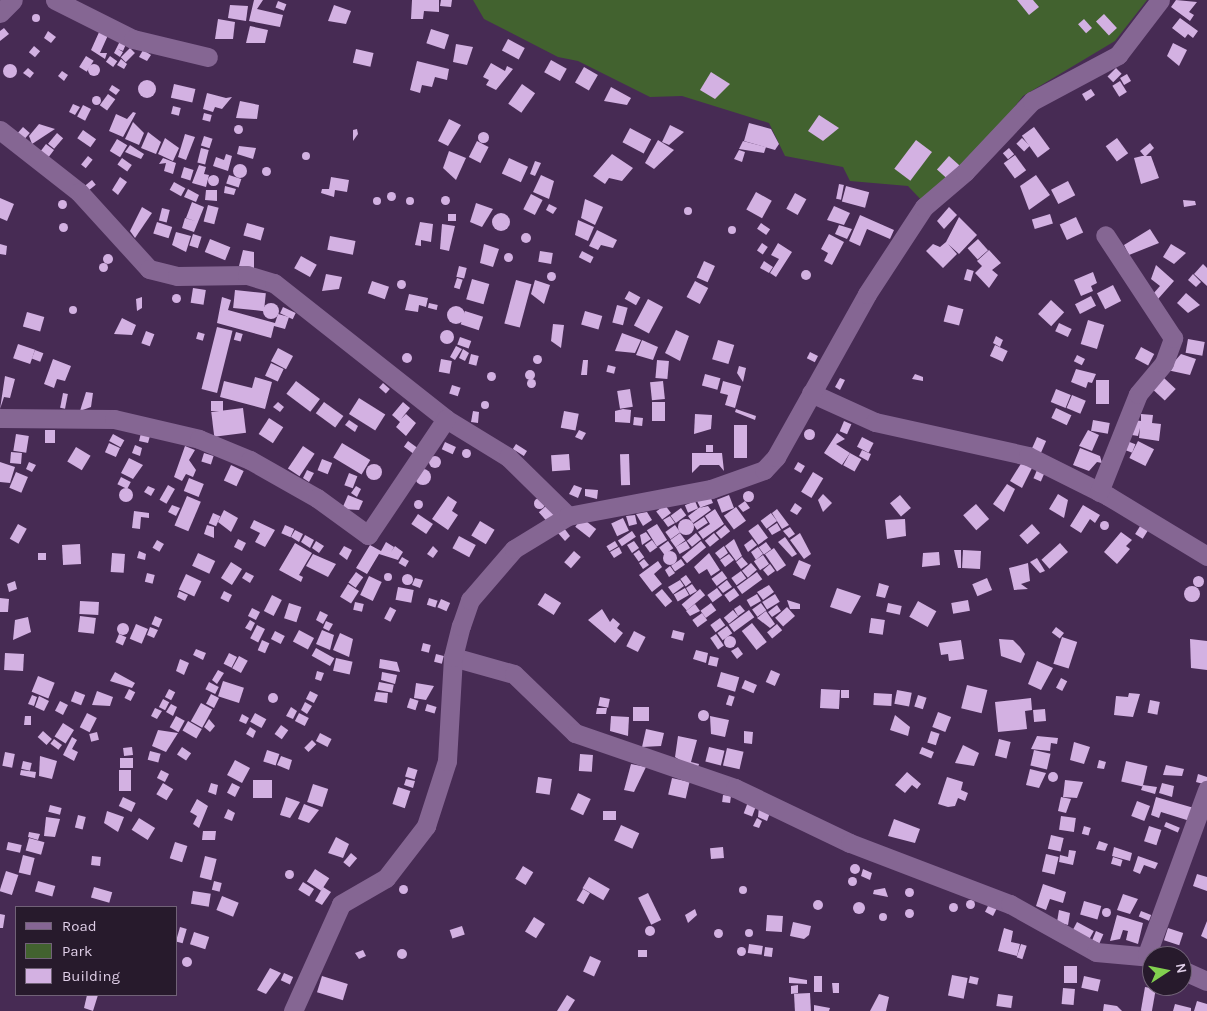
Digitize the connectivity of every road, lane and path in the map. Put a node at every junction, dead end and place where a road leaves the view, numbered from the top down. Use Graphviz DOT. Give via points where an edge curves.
graph roads {
  1 [pos="13,0"];
  2 [pos="55,0"];
  3 [pos="1160,0"];
  4 [pos="0,13"];
  5 [pos="208,57"];
  6 [pos="0,130"];
  7 [pos="1104,235"];
  8 [pos="811,394"];
  9 [pos="0,418"];
  10 [pos="446,419"];
  11 [pos="1099,492"];
  12 [pos="568,516"];
  13 [pos="1207,556"];
  14 [pos="453,657"];
  15 [pos="1207,790"];
  16 [pos="1152,946"];
  17 [pos="1142,955"];
  18 [pos="1192,974"];
  19 [pos="1207,981"];
  20 [pos="293,1011"];
  1 -- 4 [label="street"];
  2 -- 5 [label="street" via="134,39"];
  3 -- 8 [label="street" via="1118,55 1032,101 965,172 924,207 867,294"];
  6 -- 10 [label="street" via="79,192 149,269 177,276 247,275 274,283"];
  7 -- 11 [label="street" via="1173,338 1164,363 1138,394"];
  8 -- 11 [label="street" via="875,422 1028,456"];
  8 -- 12 [label="street" via="776,457 748,478"];
  9 -- 10 [label="street" via="114,419 199,439 250,460 317,498 368,535"];
  10 -- 12 [label="street" via="508,457"];
  11 -- 13 [label="street"];
  12 -- 14 [label="street" via="514,549 470,600"];
  14 -- 17 [label="street" via="514,674 575,733 734,788 850,843 1010,904 1096,952"];
  14 -- 20 [label="street" via="447,761 426,826 386,878 341,904"];
  15 -- 16 [label="street"];
  18 -- 19 [label="street"];
}
